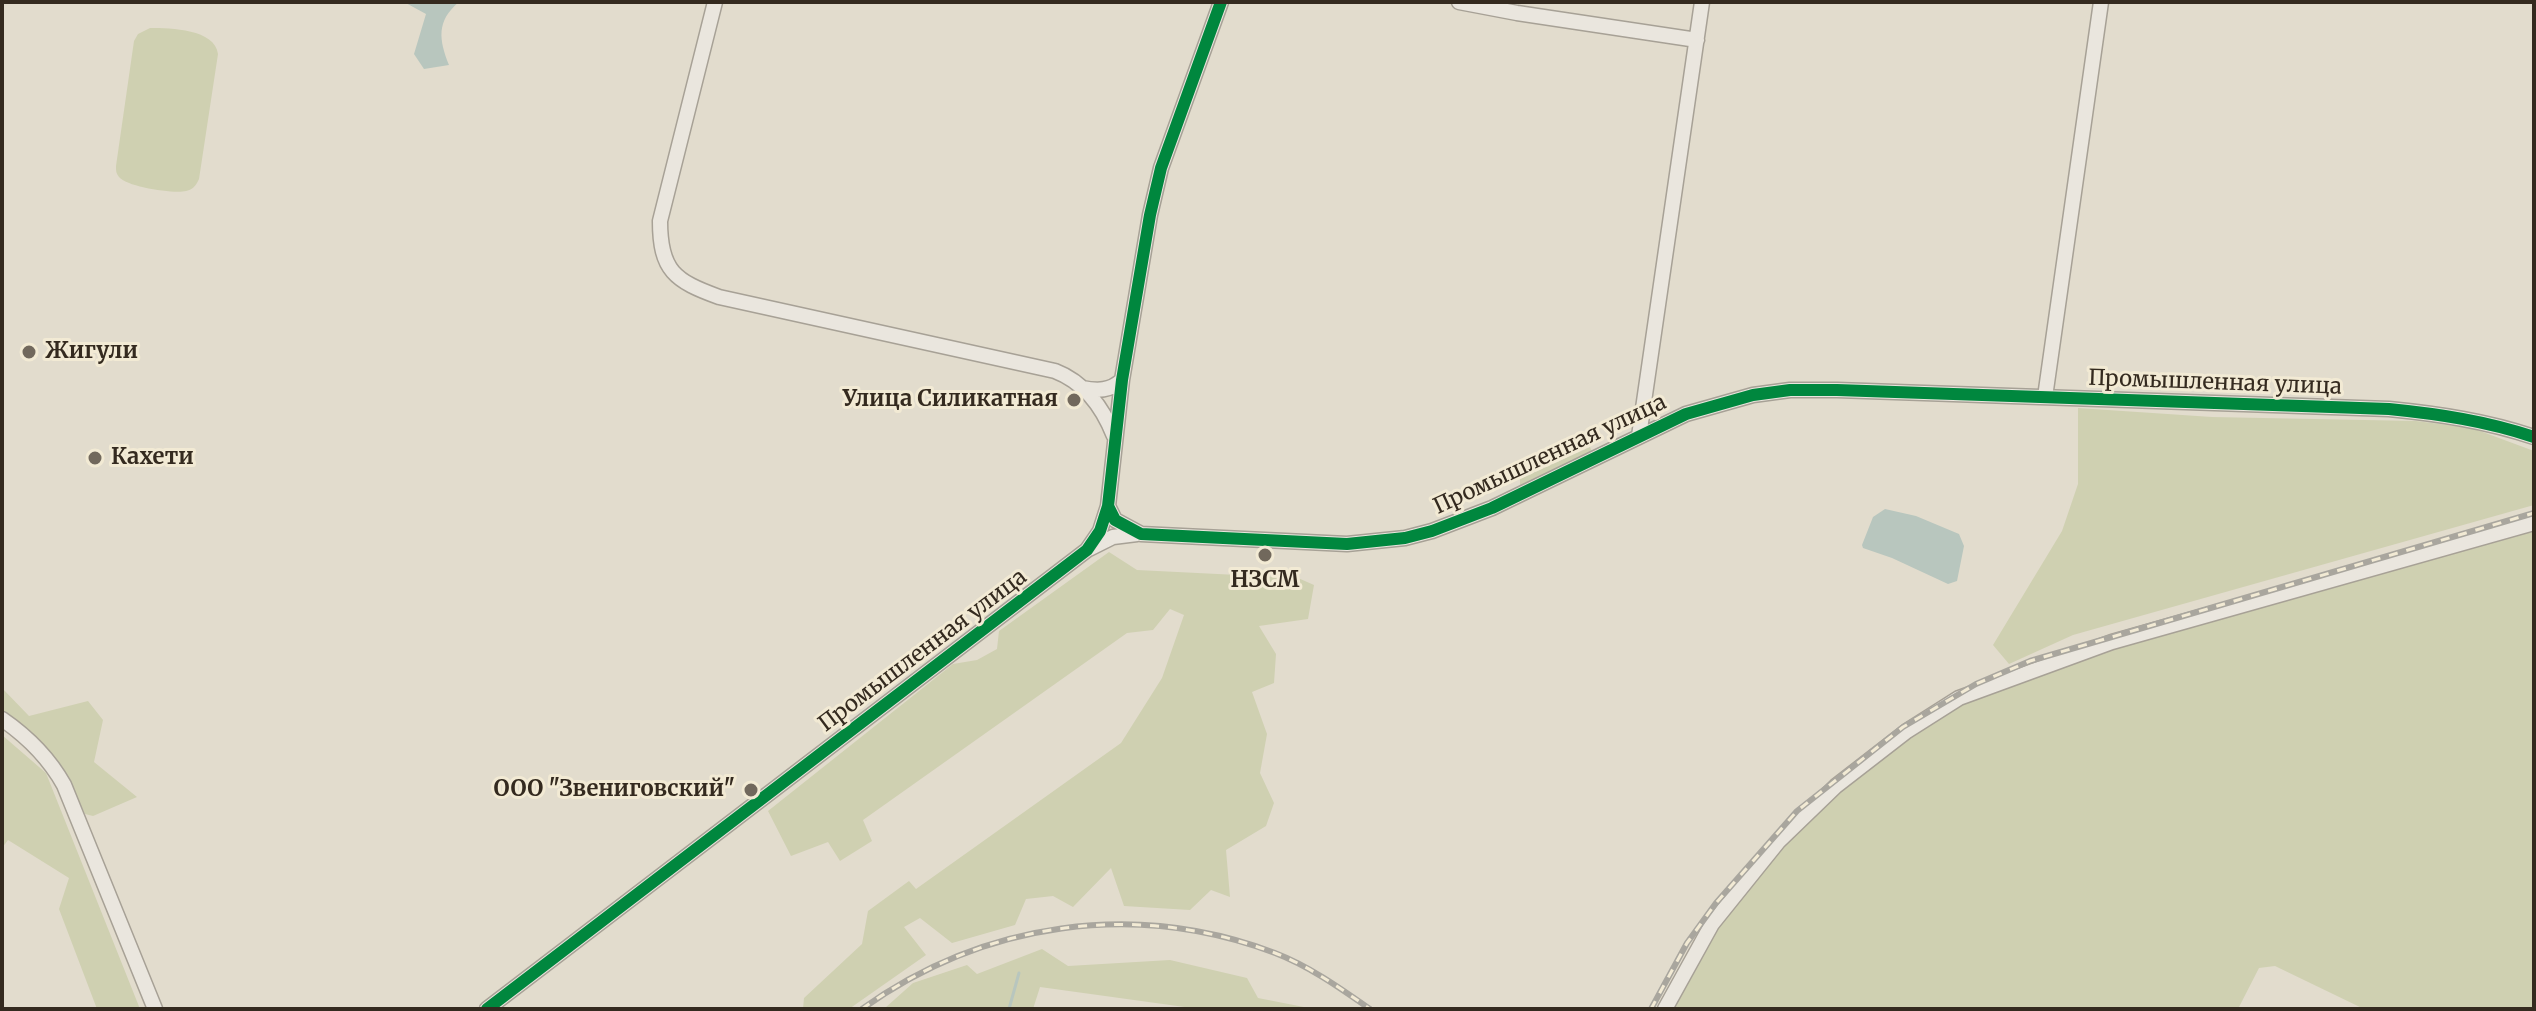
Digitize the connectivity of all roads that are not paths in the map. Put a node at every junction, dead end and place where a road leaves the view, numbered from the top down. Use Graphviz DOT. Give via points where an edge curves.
graph roads {
  1 [pos="715,2"];
  2 [pos="1221,2"];
  3 [pos="1459,2"];
  4 [pos="1702,2"];
  5 [pos="2101,2"];
  6 [pos="1697,40"];
  7 [pos="1122,380"];
  8 [pos="1082,388"];
  9 [pos="2045,397"];
  10 [pos="1114,436"];
  11 [pos="1639,436"];
  12 [pos="2534,437"];
  13 [pos="1108,506"];
  14 [pos="2534,523"];
  15 [pos="1141,534"];
  16 [pos="1087,550"];
  17 [pos="2,719"];
  18 [pos="155,1009"];
  19 [pos="487,1009"];
  20 [pos="1665,1009"];
  1 -- 8 [label="street" via="660,221 664,261 674,275 719,297 1055,371"];
  2 -- 7 [label="street, Промышленная улица" via="1161,168"];
  3 -- 6 [label="street"];
  4 -- 6 [label="street"];
  5 -- 9 [label="street"];
  6 -- 11 [label="street"];
  7 -- 8 [label="street" via="1108,389"];
  7 -- 10 [label="street, Промышленная улица"];
  8 -- 10 [label="street" via="1103,411"];
  9 -- 11 [label="street, Промышленная улица" via="1774,392 1712,405"];
  9 -- 12 [label="street, Промышленная улица" via="2389,409 2450,415"];
  10 -- 13 [label="street, Промышленная улица"];
  11 -- 15 [label="street, Промышленная улица" via="1492,508 1395,540 1325,544"];
  13 -- 15 [label="street" via="1115,520"];
  13 -- 16 [label="street, Промышленная улица"];
  14 -- 20 [label="street" via="2112,642 1959,698 1836,786 1778,842 1712,924"];
  15 -- 16 [label="street, Промышленная улица" via="1113,537"];
  16 -- 19 [label="street, Промышленная улица"];
  17 -- 18 [label="street" via="38,749 64,785"];
}
